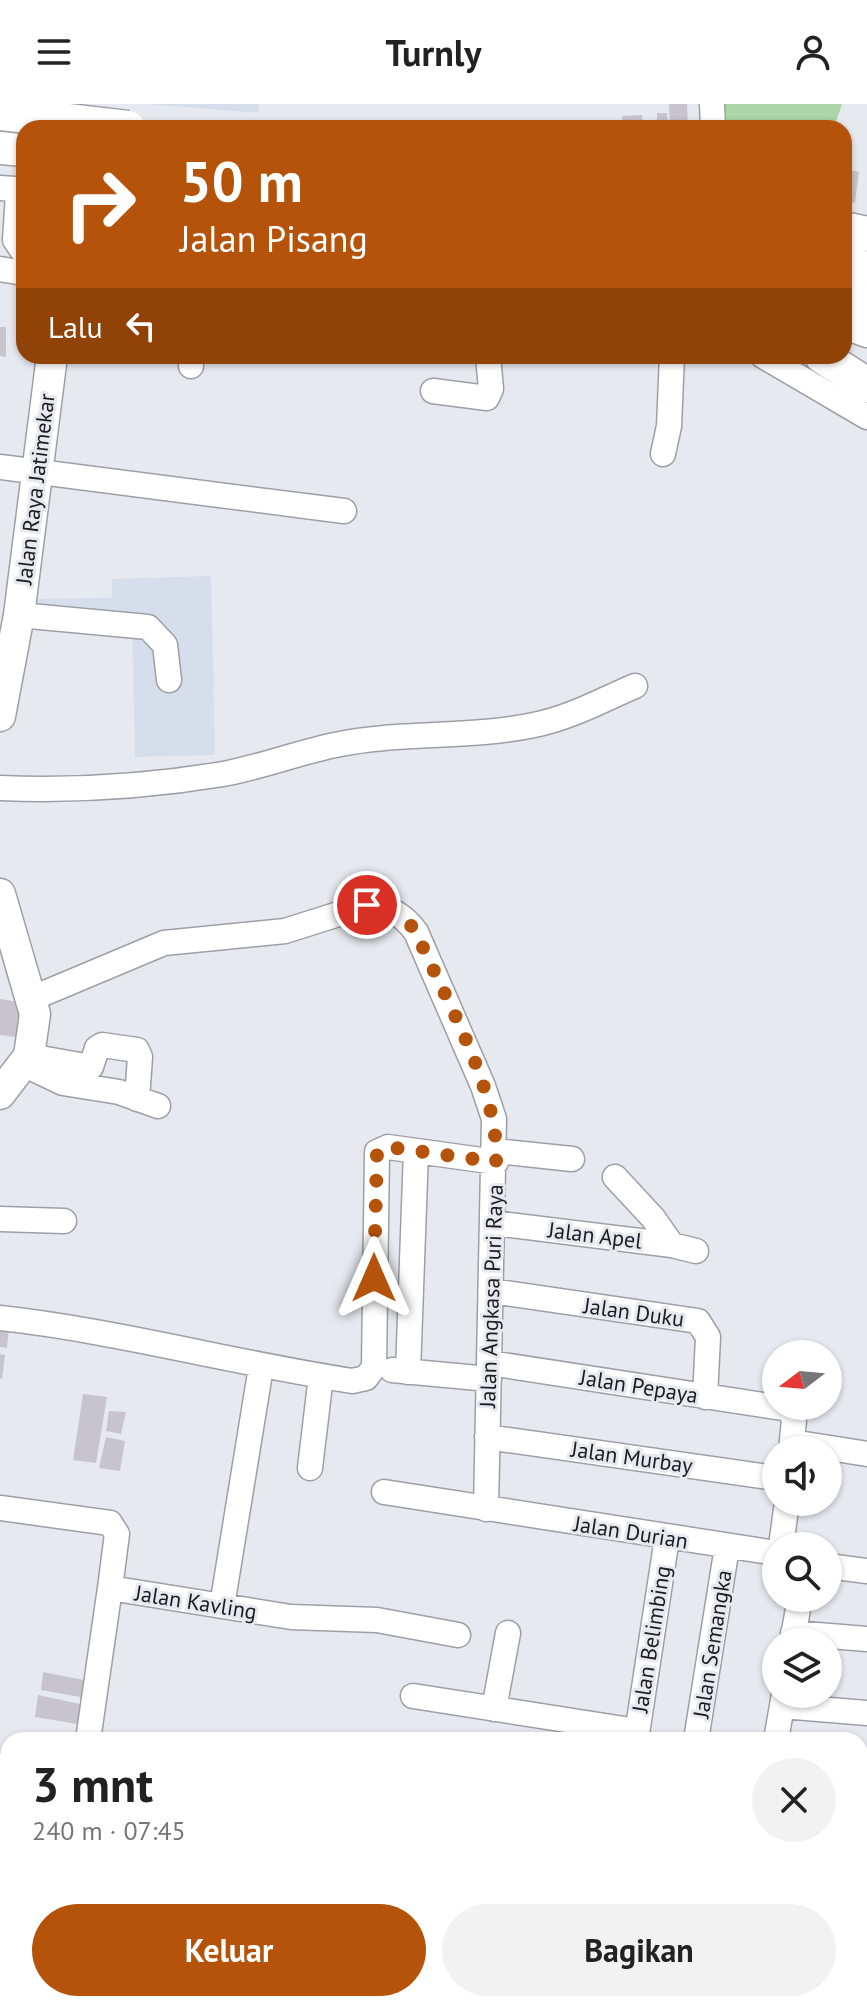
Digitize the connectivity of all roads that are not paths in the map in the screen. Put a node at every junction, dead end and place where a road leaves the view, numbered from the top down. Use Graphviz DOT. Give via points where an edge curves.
graph roads {
  1 [pos="21,104"];
  2 [pos="11,135"];
  3 [pos="51,364"];
  4 [pos="489,364"];
  5 [pos="672,364"];
  6 [pos="777,364"];
  7 [pos="834,364"];
  8 [pos="867,385"];
  9 [pos="433,391"];
  10 [pos="867,417"];
  11 [pos="663,454"];
  12 [pos="0,467"];
  13 [pos="37,469"];
  14 [pos="344,511"];
  15 [pos="11,631"];
  16 [pos="169,680"];
  17 [pos="635,686"];
  18 [pos="0,716"];
  19 [pos="0,788"];
  20 [pos="0,894"];
  21 [pos="33,998"];
  22 [pos="27,1060"];
  23 [pos="0,1094"];
  24 [pos="416,1151"];
  25 [pos="496,1156"];
  26 [pos="572,1159"];
  27 [pos="615,1177"];
  28 [pos="0,1219"];
  29 [pos="64,1221"];
  30 [pos="494,1223"];
  31 [pos="672,1245"];
  32 [pos="696,1251"];
  33 [pos="492,1291"];
  34 [pos="0,1318"];
  35 [pos="261,1367"];
  36 [pos="374,1367"];
  37 [pos="489,1371"];
  38 [pos="408,1372"];
  39 [pos="321,1376"];
  40 [pos="705,1397"];
  41 [pos="793,1436"];
  42 [pos="487,1437"];
  43 [pos="842,1451"];
  44 [pos="867,1454"];
  45 [pos="310,1468"];
  46 [pos="762,1476"];
  47 [pos="384,1492"];
  48 [pos="0,1508"];
  49 [pos="486,1509"];
  50 [pos="667,1538"];
  51 [pos="727,1547"];
  52 [pos="762,1551"];
  53 [pos="842,1568"];
  54 [pos="867,1571"];
  55 [pos="110,1588"];
  56 [pos="222,1606"];
  57 [pos="508,1633"];
  58 [pos="458,1635"];
  59 [pos="842,1638"];
  60 [pos="867,1639"];
  61 [pos="413,1696"];
  62 [pos="782,1708"];
  63 [pos="835,1708"];
  64 [pos="494,1709"];
  65 [pos="867,1713"];
  66 [pos="89,1732"];
  67 [pos="616,1732"];
  68 [pos="638,1732"];
  69 [pos="697,1732"];
  70 [pos="777,1732"];
  1 -- 2 [label="main road"];
  3 -- 13 [label="main road, Jalan Raya Jatimekar"];
  4 -- 9 [label="street" via="487,398"];
  5 -- 11 [label="street"];
  6 -- 10 [label="street"];
  7 -- 8 [label="highway"];
  12 -- 13 [label="street"];
  13 -- 14 [label="street"];
  13 -- 15 [label="main road, Jalan Raya Jatimekar"];
  15 -- 16 [label="street" via="148,627 165,645"];
  15 -- 18 [label="main road, Jalan Raya Jatimekar"];
  17 -- 19 [label="street" via="566,717 500,731 335,745 257,767 178,780"];
  20 -- 21 [label="main road"];
  21 -- 22 [label="main road"];
  21 -- 25 [label="street, Jalan Angkasa Puri Raya" via="164,943 285,931 351,909 380,906 407,919 416,932 483,1086 494,1119"];
  22 -- 22 [label="street" via="63,1083 148,1102 137,1050 102,1045 91,1067"];
  22 -- 23 [label="main road"];
  24 -- 25 [label="street"];
  24 -- 36 [label="street" via="388,1147 377,1152 375,1160"];
  24 -- 38 [label="street"];
  25 -- 26 [label="street"];
  25 -- 30 [label="street, Jalan Angkasa Puri Raya"];
  27 -- 31 [label="street"];
  28 -- 29 [label="street"];
  30 -- 31 [label="street, Jalan Apel"];
  30 -- 33 [label="street, Jalan Angkasa Puri Raya"];
  31 -- 32 [label="street, Jalan Apel"];
  33 -- 37 [label="street, Jalan Angkasa Puri Raya"];
  33 -- 40 [label="street, Jalan Duku" via="698,1321 708,1337"];
  34 -- 35 [label="street" via="67,1325"];
  35 -- 39 [label="street"];
  35 -- 56 [label="street"];
  36 -- 38 [label="street, Jalan Pepaya"];
  36 -- 39 [label="street" via="366,1378 352,1381"];
  37 -- 38 [label="street, Jalan Pepaya"];
  37 -- 40 [label="street, Jalan Pepaya"];
  37 -- 42 [label="street, Jalan Angkasa Puri Raya"];
  39 -- 45 [label="street"];
  40 -- 41 [label="street, Jalan Pepaya" via="789,1409"];
  42 -- 46 [label="street, Jalan Murbay"];
  42 -- 49 [label="street, Jalan Angkasa Puri Raya"];
  43 -- 44 [label="street"];
  47 -- 49 [label="street, Jalan Durian"];
  48 -- 55 [label="street, Jalan Kavling" via="110,1523 117,1534"];
  49 -- 50 [label="street, Jalan Durian"];
  50 -- 51 [label="street, Jalan Durian"];
  50 -- 68 [label="street, Jalan Belimbing"];
  51 -- 52 [label="street, Jalan Durian"];
  51 -- 69 [label="street, Jalan Semangka"];
  53 -- 54 [label="street"];
  55 -- 56 [label="street, Jalan Kavling"];
  55 -- 66 [label="street"];
  56 -- 58 [label="street, Jalan Kavling" via="291,1617 377,1620"];
  57 -- 64 [label="street"];
  59 -- 60 [label="street"];
  61 -- 64 [label="street"];
  62 -- 70 [label="street"];
  63 -- 65 [label="street"];
  64 -- 67 [label="street"];
}
